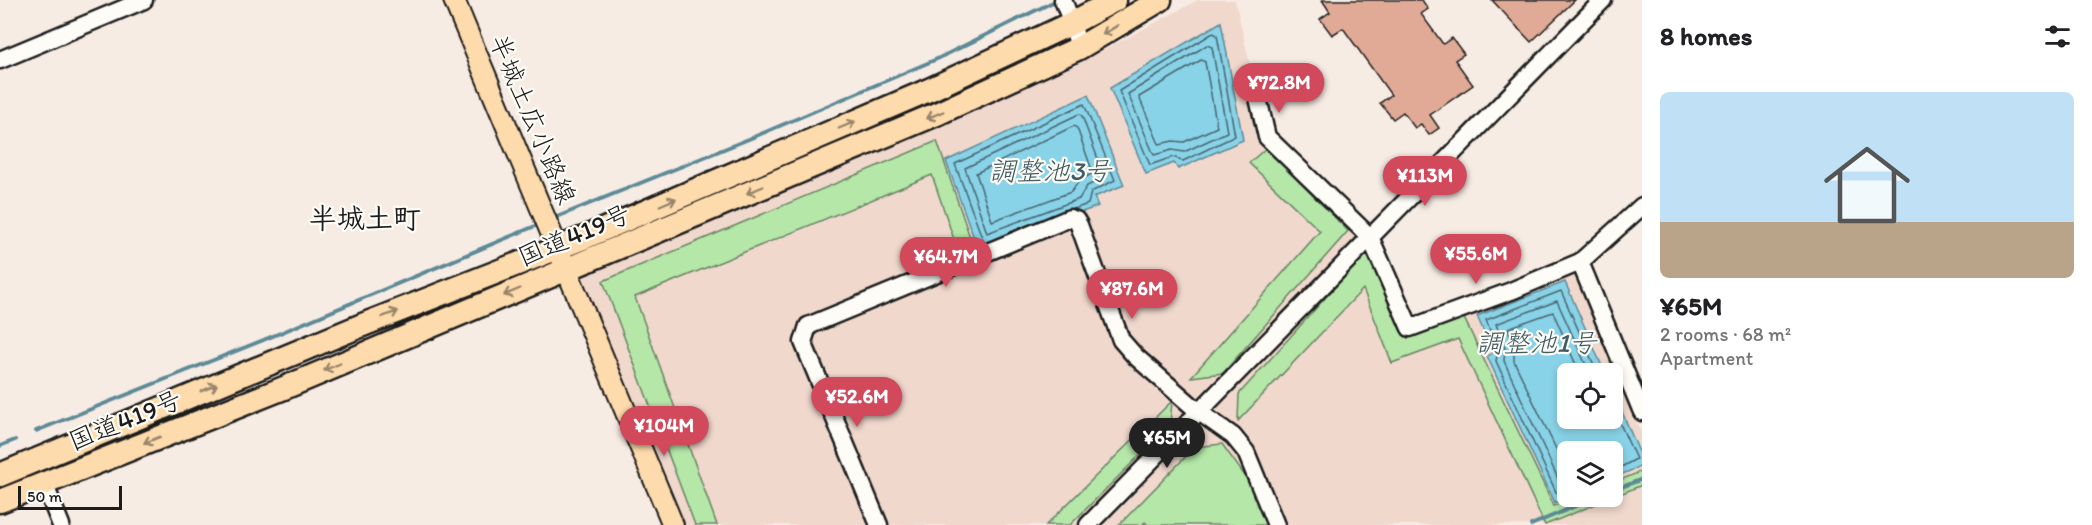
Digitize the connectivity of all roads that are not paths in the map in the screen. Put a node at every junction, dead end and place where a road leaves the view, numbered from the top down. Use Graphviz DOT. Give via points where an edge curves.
graph roads {
  1 [pos="144,0"];
  2 [pos="454,0"];
  3 [pos="1063,0"];
  4 [pos="1115,0"];
  5 [pos="1160,0"];
  6 [pos="1603,0"];
  7 [pos="1072,23"];
  8 [pos="1078,48"];
  9 [pos="0,60"];
  10 [pos="1258,98"];
  11 [pos="1642,206"];
  12 [pos="1370,237"];
  13 [pos="554,240"];
  14 [pos="1580,262"];
  15 [pos="1199,412"];
  16 [pos="1642,412"];
  17 [pos="0,475"];
  18 [pos="44,483"];
  19 [pos="0,501"];
  20 [pos="62,525"];
  21 [pos="673,525"];
  22 [pos="879,525"];
  23 [pos="1088,525"];
  24 [pos="1276,525"];
  1 -- 9 [label="street"];
  2 -- 13 [label="main road, 半城土広小路線"];
  3 -- 7 [label="street"];
  4 -- 7 [label="highway, 国道419号"];
  5 -- 8 [label="highway, 国道419号, one-way"];
  6 -- 12 [label="street"];
  7 -- 8 [label="street"];
  13 -- 7 [label="highway, 国道419号, one-way" via="929,90"];
  8 -- 13 [label="highway, 国道419号, one-way" via="939,113"];
  10 -- 12 [label="street" via="1267,137"];
  11 -- 14 [label="street"];
  12 -- 14 [label="street" via="1410,328"];
  12 -- 15 [label="street"];
  17 -- 13 [label="highway, 国道419号, one-way" via="365,324"];
  13 -- 18 [label="highway, 国道419号, one-way" via="284,388"];
  13 -- 21 [label="main road, 半城土広小路線"];
  14 -- 16 [label="street"];
  15 -- 22 [label="street" via="1121,340 1076,220 1070,218 808,326 802,342"];
  15 -- 23 [label="street"];
  15 -- 24 [label="street" via="1233,436 1246,452"];
  18 -- 19 [label="highway, 国道419号"];
  18 -- 20 [label="street"];
}
